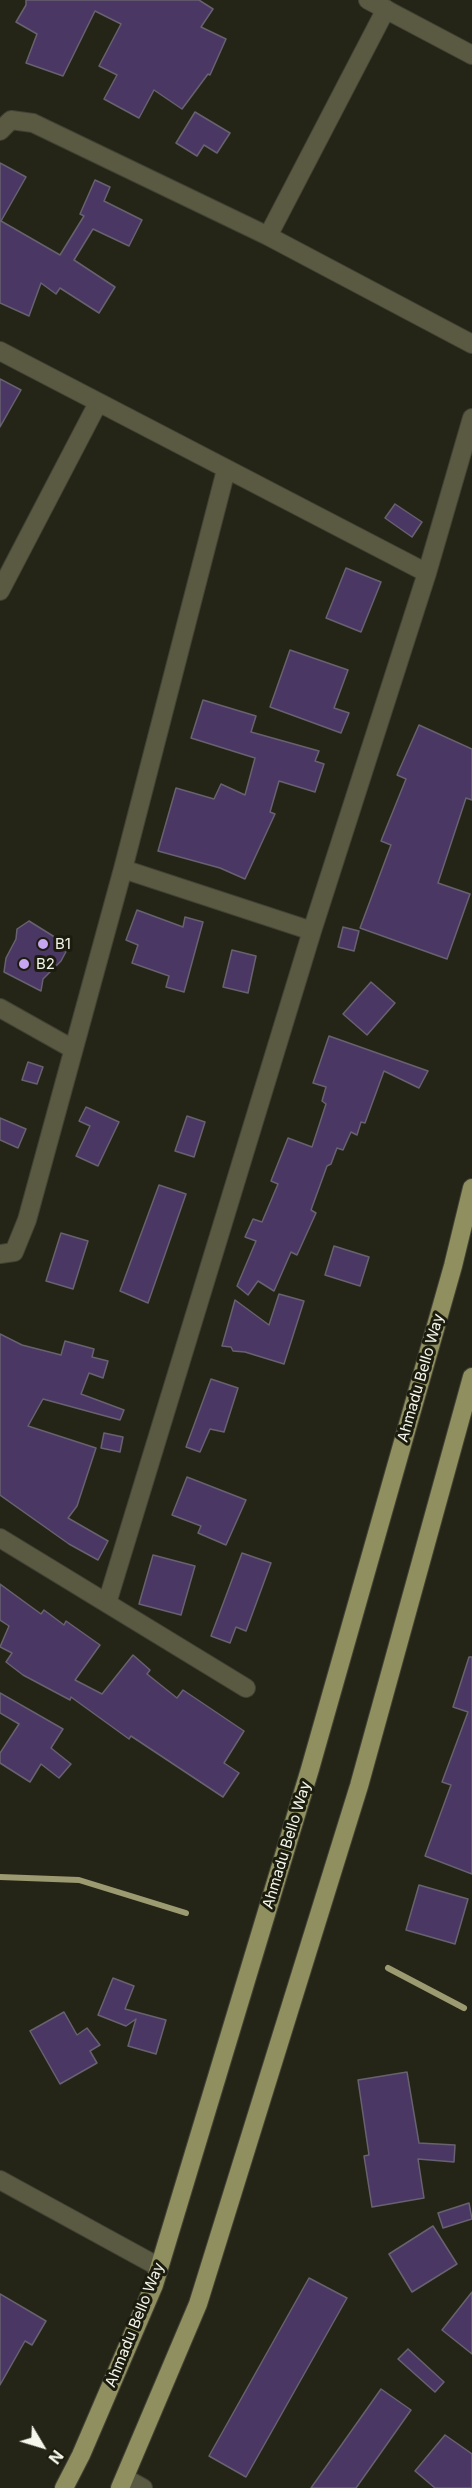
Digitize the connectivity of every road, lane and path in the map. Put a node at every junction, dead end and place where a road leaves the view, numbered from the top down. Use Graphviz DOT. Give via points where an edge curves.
graph roads {
  1 [pos="368,0"];
  2 [pos="386,9"];
  3 [pos="472,55"];
  4 [pos="0,131"];
  5 [pos="268,236"];
  6 [pos="472,344"];
  7 [pos="0,351"];
  8 [pos="98,403"];
  9 [pos="472,418"];
  10 [pos="226,471"];
  11 [pos="427,573"];
  12 [pos="0,591"];
  13 [pos="123,869"];
  14 [pos="312,931"];
  15 [pos="0,1008"];
  16 [pos="73,1049"];
  17 [pos="472,1188"];
  18 [pos="0,1254"];
  19 [pos="472,1377"];
  20 [pos="0,1538"];
  21 [pos="107,1603"];
  22 [pos="246,1688"];
  23 [pos="0,2180"];
  24 [pos="159,2268"];
  25 [pos="122,2483"];
  26 [pos="64,2488"];
  27 [pos="143,2488"];
  1 -- 2 [label="street"];
  2 -- 3 [label="street"];
  2 -- 5 [label="street"];
  4 -- 5 [label="street" via="10,120 33,123"];
  5 -- 6 [label="street"];
  7 -- 8 [label="street"];
  8 -- 10 [label="street"];
  8 -- 12 [label="street"];
  9 -- 11 [label="street"];
  10 -- 11 [label="street"];
  10 -- 13 [label="street"];
  11 -- 14 [label="street"];
  13 -- 14 [label="street"];
  13 -- 16 [label="street"];
  14 -- 21 [label="street"];
  15 -- 16 [label="street"];
  16 -- 18 [label="street" via="27,1220 14,1252"];
  17 -- 24 [label="main road, Ahmadu Bello Way" via="310,1769"];
  19 -- 25 [label="main road" via="359,1786 198,2304"];
  20 -- 21 [label="street"];
  21 -- 22 [label="street"];
  23 -- 24 [label="street"];
  24 -- 26 [label="main road, Ahmadu Bello Way"];
  25 -- 27 [label="street"];
}
